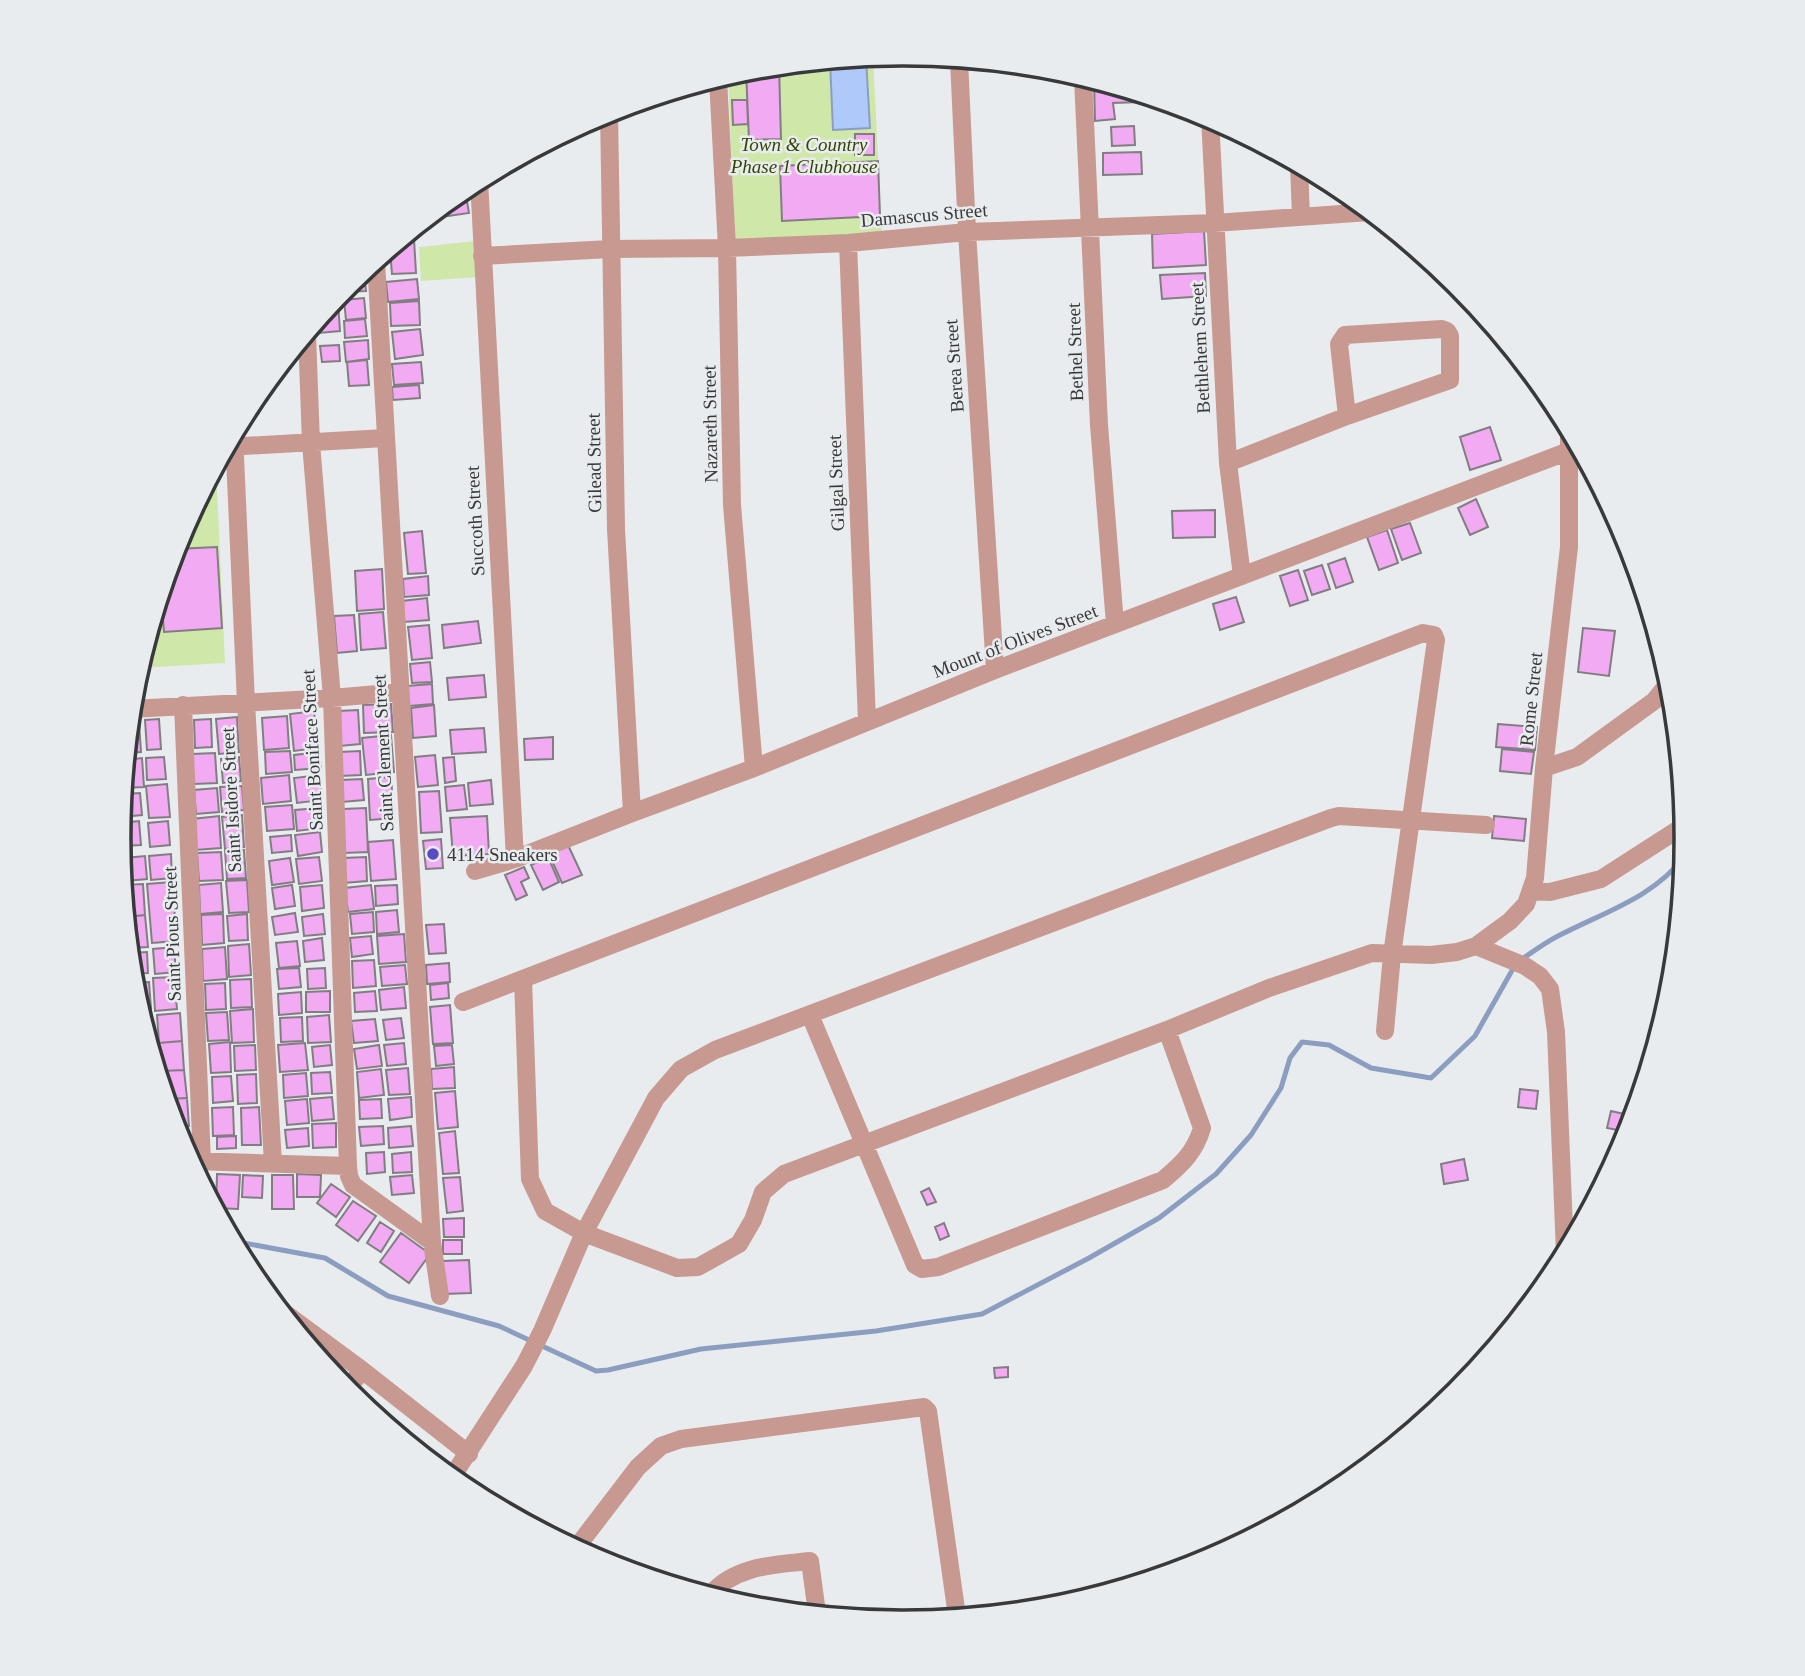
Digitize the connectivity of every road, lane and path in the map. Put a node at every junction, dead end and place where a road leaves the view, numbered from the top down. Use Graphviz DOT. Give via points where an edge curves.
graph roads {
  1 [pos="959,69"];
  2 [pos="1084,88"];
  3 [pos="719,89"];
  4 [pos="609,124"];
  5 [pos="1210,131"];
  6 [pos="1299,177"];
  7 [pos="480,194"];
  8 [pos="1354,213"];
  9 [pos="1301,217"];
  10 [pos="1214,223"];
  11 [pos="1091,227"];
  12 [pos="967,232"];
  13 [pos="848,243"];
  14 [pos="610,248"];
  15 [pos="727,248"];
  16 [pos="482,256"];
  17 [pos="377,274"];
  18 [pos="307,347"];
  19 [pos="1347,416"];
  20 [pos="385,438"];
  21 [pos="240,443"];
  22 [pos="311,443"];
  23 [pos="1569,451"];
  24 [pos="233,455"];
  25 [pos="1228,463"];
  26 [pos="1242,576"];
  27 [pos="1115,625"];
  28 [pos="995,670"];
  29 [pos="400,692"];
  30 [pos="1660,693"];
  31 [pos="332,698"];
  32 [pos="246,703"];
  33 [pos="183,705"];
  34 [pos="143,708"];
  35 [pos="867,721"];
  36 [pos="754,768"];
  37 [pos="1544,768"];
  38 [pos="632,813"];
  39 [pos="1411,819"];
  40 [pos="1486,825"];
  41 [pos="1674,832"];
  42 [pos="515,859"];
  43 [pos="475,871"];
  44 [pos="1532,891"];
  45 [pos="1476,946"];
  46 [pos="1392,954"];
  47 [pos="523,979"];
  48 [pos="463,1002"];
  49 [pos="810,1015"];
  50 [pos="1167,1030"];
  51 [pos="1385,1031"];
  52 [pos="865,1145"];
  53 [pos="197,1147"];
  54 [pos="203,1162"];
  55 [pos="273,1163"];
  56 [pos="348,1166"];
  57 [pos="584,1233"];
  58 [pos="1564,1235"];
  59 [pos="432,1242"];
  60 [pos="440,1296"];
  61 [pos="308,1331"];
  62 [pos="362,1370"];
  63 [pos="354,1381"];
  64 [pos="469,1454"];
  65 [pos="459,1468"];
  66 [pos="582,1540"];
  67 [pos="719,1587"];
  68 [pos="816,1604"];
  69 [pos="956,1608"];
  1 -- 12 [label="street, Berea Street"];
  2 -- 11 [label="street, Bethel Street"];
  3 -- 15 [label="street, Nazareth Street"];
  4 -- 14 [label="street, Gilead Street"];
  5 -- 10 [label="street, Bethlehem Street"];
  6 -- 9 [label="street"];
  7 -- 16 [label="street, Succoth Street"];
  8 -- 9 [label="street, Damascus Street"];
  9 -- 10 [label="street, Damascus Street"];
  10 -- 11 [label="street, Damascus Street"];
  10 -- 25 [label="street, Bethlehem Street"];
  11 -- 12 [label="street, Damascus Street"];
  11 -- 27 [label="street, Bethel Street" via="1099,425"];
  12 -- 13 [label="street, Damascus Street"];
  12 -- 28 [label="street, Berea Street"];
  13 -- 15 [label="street, Damascus Street"];
  13 -- 35 [label="street, Gilgal Street"];
  14 -- 15 [label="street, Damascus Street"];
  14 -- 16 [label="street, Damascus Street"];
  14 -- 38 [label="street, Gilead Street" via="616,530"];
  15 -- 36 [label="street, Nazareth Street" via="732,505"];
  16 -- 42 [label="street, Succoth Street"];
  17 -- 20 [label="street, Saint Clement Street"];
  18 -- 22 [label="street, Saint Boniface Street"];
  19 -- 19 [label="street" via="1450,380 1447,331 1345,335 1339,344"];
  19 -- 25 [label="street"];
  20 -- 22 [label="street"];
  20 -- 29 [label="street, Saint Clement Street"];
  21 -- 22 [label="street"];
  22 -- 31 [label="street, Saint Boniface Street"];
  23 -- 26 [label="street, Mount of Olives Street"];
  23 -- 37 [label="street, Rome Street" via="1569,547"];
  24 -- 32 [label="street, Saint Isidore Street"];
  25 -- 26 [label="street, Bethlehem Street"];
  26 -- 27 [label="street, Mount of Olives Street"];
  27 -- 28 [label="street, Mount of Olives Street"];
  28 -- 35 [label="street, Mount of Olives Street"];
  29 -- 31 [label="street"];
  29 -- 59 [label="street, Saint Clement Street"];
  30 -- 37 [label="street" via="1577,757"];
  31 -- 32 [label="street"];
  31 -- 56 [label="street, Saint Boniface Street"];
  32 -- 33 [label="street"];
  32 -- 55 [label="street, Saint Isidore Street"];
  33 -- 34 [label="street"];
  33 -- 53 [label="street, Saint Pious Street"];
  35 -- 36 [label="street, Mount of Olives Street"];
  36 -- 38 [label="street, Mount of Olives Street"];
  37 -- 44 [label="street, Rome Street"];
  38 -- 42 [label="street, Mount of Olives Street"];
  39 -- 40 [label="street"];
  39 -- 46 [label="street"];
  39 -- 47 [label="street" via="1436,640 1429,634"];
  39 -- 49 [label="street" via="1331,818"];
  41 -- 44 [label="street" via="1601,880 1550,892"];
  42 -- 43 [label="street, Mount of Olives Street"];
  44 -- 45 [label="street" via="1510,921"];
  45 -- 46 [label="street" via="1431,956"];
  45 -- 58 [label="street" via="1540,976 1550,989"];
  46 -- 50 [label="street" via="1372,953"];
  46 -- 51 [label="street"];
  47 -- 48 [label="street"];
  47 -- 57 [label="street" via="530,1179 545,1211"];
  49 -- 52 [label="street"];
  49 -- 57 [label="street" via="715,1050 681,1069 656,1098"];
  50 -- 52 [label="street"];
  50 -- 52 [label="street" via="1202,1128 1191,1155 1163,1180 951,1262 930,1269 915,1265"];
  52 -- 57 [label="street" via="784,1174 763,1192 738,1244 698,1267 677,1268"];
  54 -- 55 [label="street"];
  55 -- 56 [label="street"];
  56 -- 59 [label="street" via="353,1185"];
  57 -- 64 [label="street" via="524,1366"];
  59 -- 60 [label="street, Saint Clement Street"];
  61 -- 62 [label="street"];
  62 -- 63 [label="street"];
  62 -- 64 [label="street"];
  64 -- 65 [label="street"];
  66 -- 69 [label="street" via="638,1467 661,1446 681,1439 924,1407"];
  67 -- 68 [label="street" via="750,1569 810,1561"];
}
